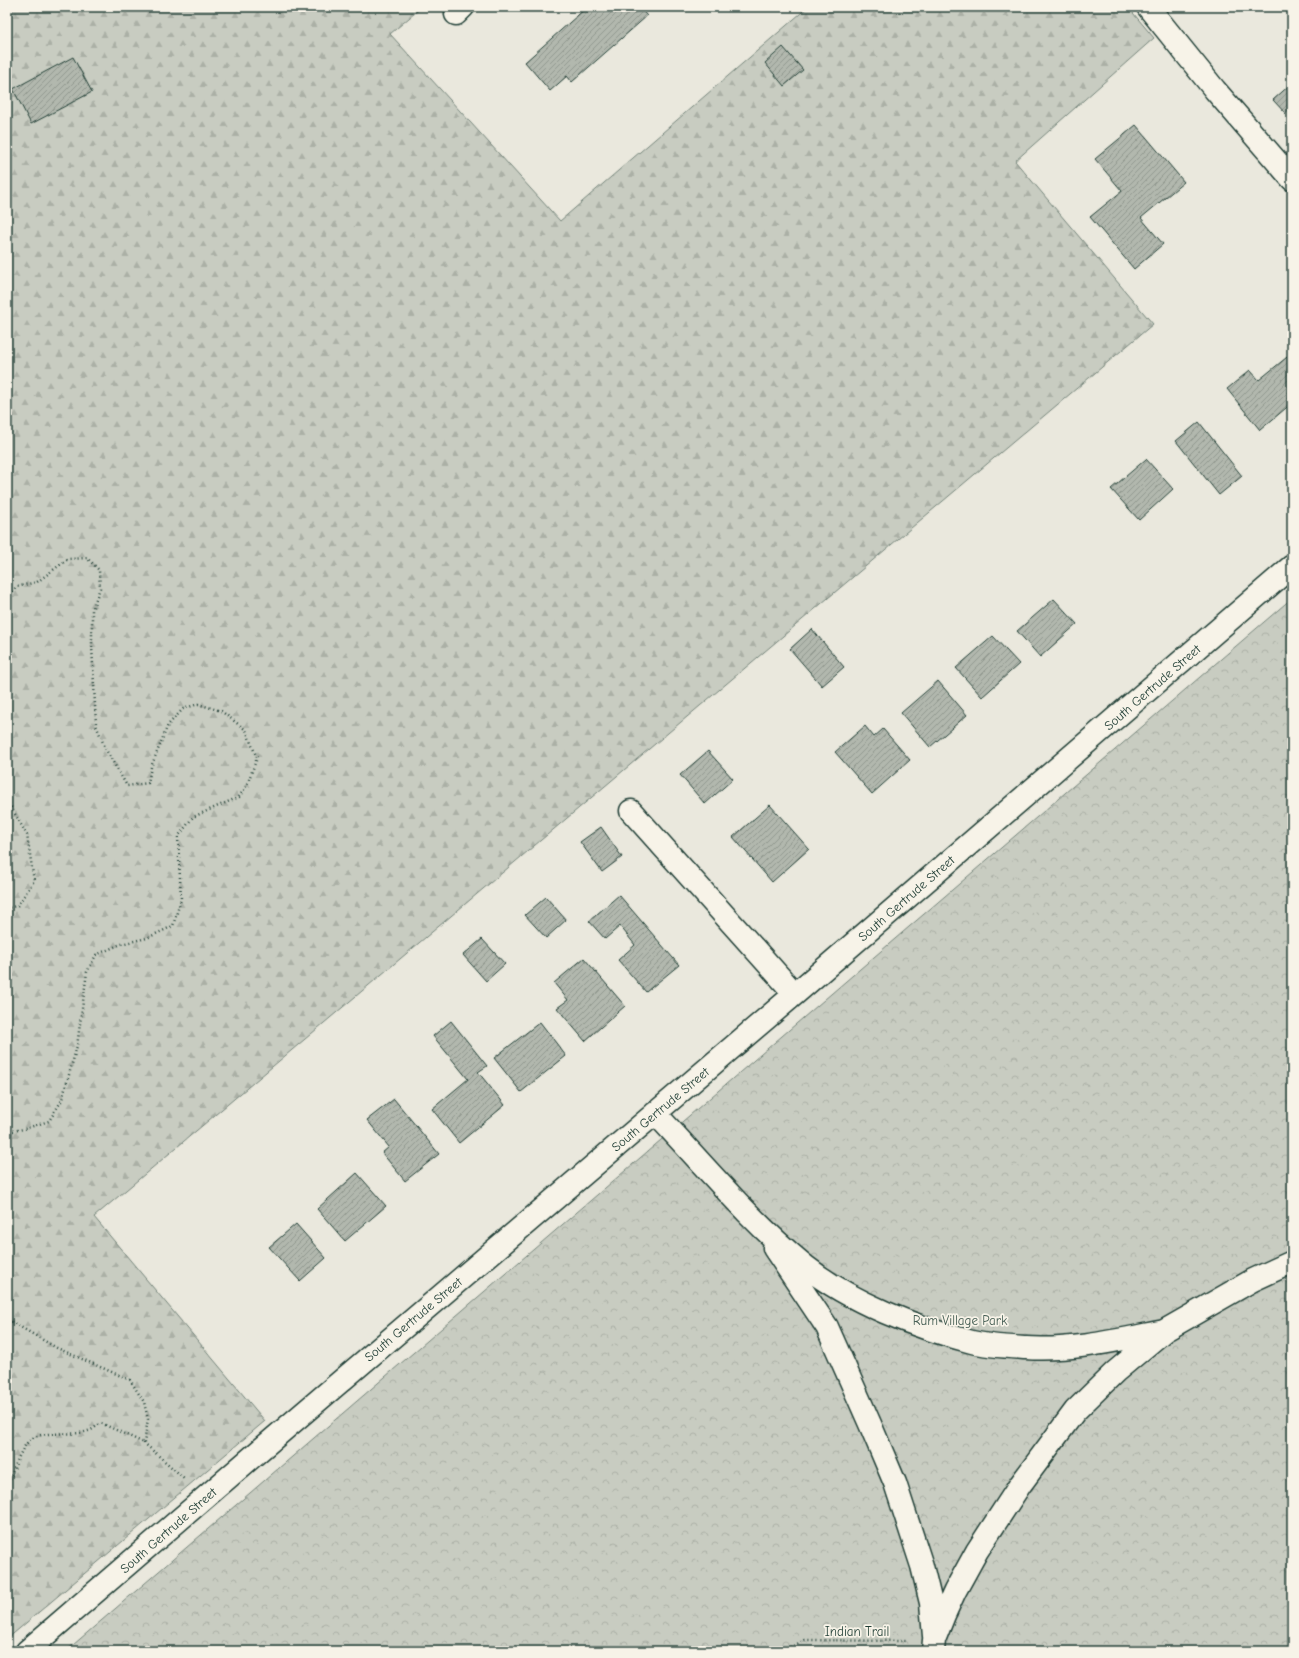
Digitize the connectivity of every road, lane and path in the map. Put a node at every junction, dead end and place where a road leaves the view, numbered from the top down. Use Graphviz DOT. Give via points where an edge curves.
graph roads {
  1 [pos="1148,7"];
  2 [pos="1292,179"];
  3 [pos="1292,566"];
  4 [pos="7,598"];
  5 [pos="7,800"];
  6 [pos="631,810"];
  7 [pos="7,908"];
  8 [pos="795,994"];
  9 [pos="655,1113"];
  10 [pos="7,1132"];
  11 [pos="757,1222"];
  12 [pos="1292,1262"];
  13 [pos="7,1315"];
  14 [pos="1164,1331"];
  15 [pos="144,1443"];
  16 [pos="7,1487"];
  17 [pos="206,1497"];
  18 [pos="934,1645"];
  19 [pos="1266,1648"];
  20 [pos="27,1651"];
  21 [pos="783,1651"];
  22 [pos="1280,1651"];
  1 -- 2 [label="street" via="1214,90"];
  3 -- 8 [label="street, South Gertrude Street"];
  4 -- 10 [label="path" via="16,587 37,582 68,559 87,558 99,570 100,588 92,610 96,725 106,750 127,786 148,784 151,767 168,725 183,708 198,704 221,710 246,730 257,758 247,785 239,797 193,816 178,837 180,899 173,926 96,955 87,972 75,1053 62,1100 49,1121"];
  5 -- 7 [label="path" via="27,835 34,881 17,906"];
  6 -- 8 [label="street"];
  8 -- 9 [label="street, South Gertrude Street"];
  9 -- 11 [label="street"];
  9 -- 17 [label="street, South Gertrude Street"];
  11 -- 14 [label="street" via="806,1267 841,1290 897,1318 973,1342 1027,1348 1082,1346"];
  11 -- 18 [label="street" via="827,1327 870,1424 894,1483 922,1566 931,1603"];
  12 -- 14 [label="street" via="1253,1280"];
  13 -- 15 [label="path" via="10,1321 57,1348 130,1380 144,1402 148,1419"];
  14 -- 18 [label="street" via="1115,1372 1071,1417 1020,1485 977,1551 955,1591"];
  15 -- 16 [label="path" via="101,1423 88,1431 47,1434 30,1440 18,1458"];
  15 -- 17 [label="path"];
  17 -- 20 [label="street, South Gertrude Street"];
  18 -- 21 [label="path, Indian Trail" via="918,1641 805,1640"];
  19 -- 22 [label="path"];
}
